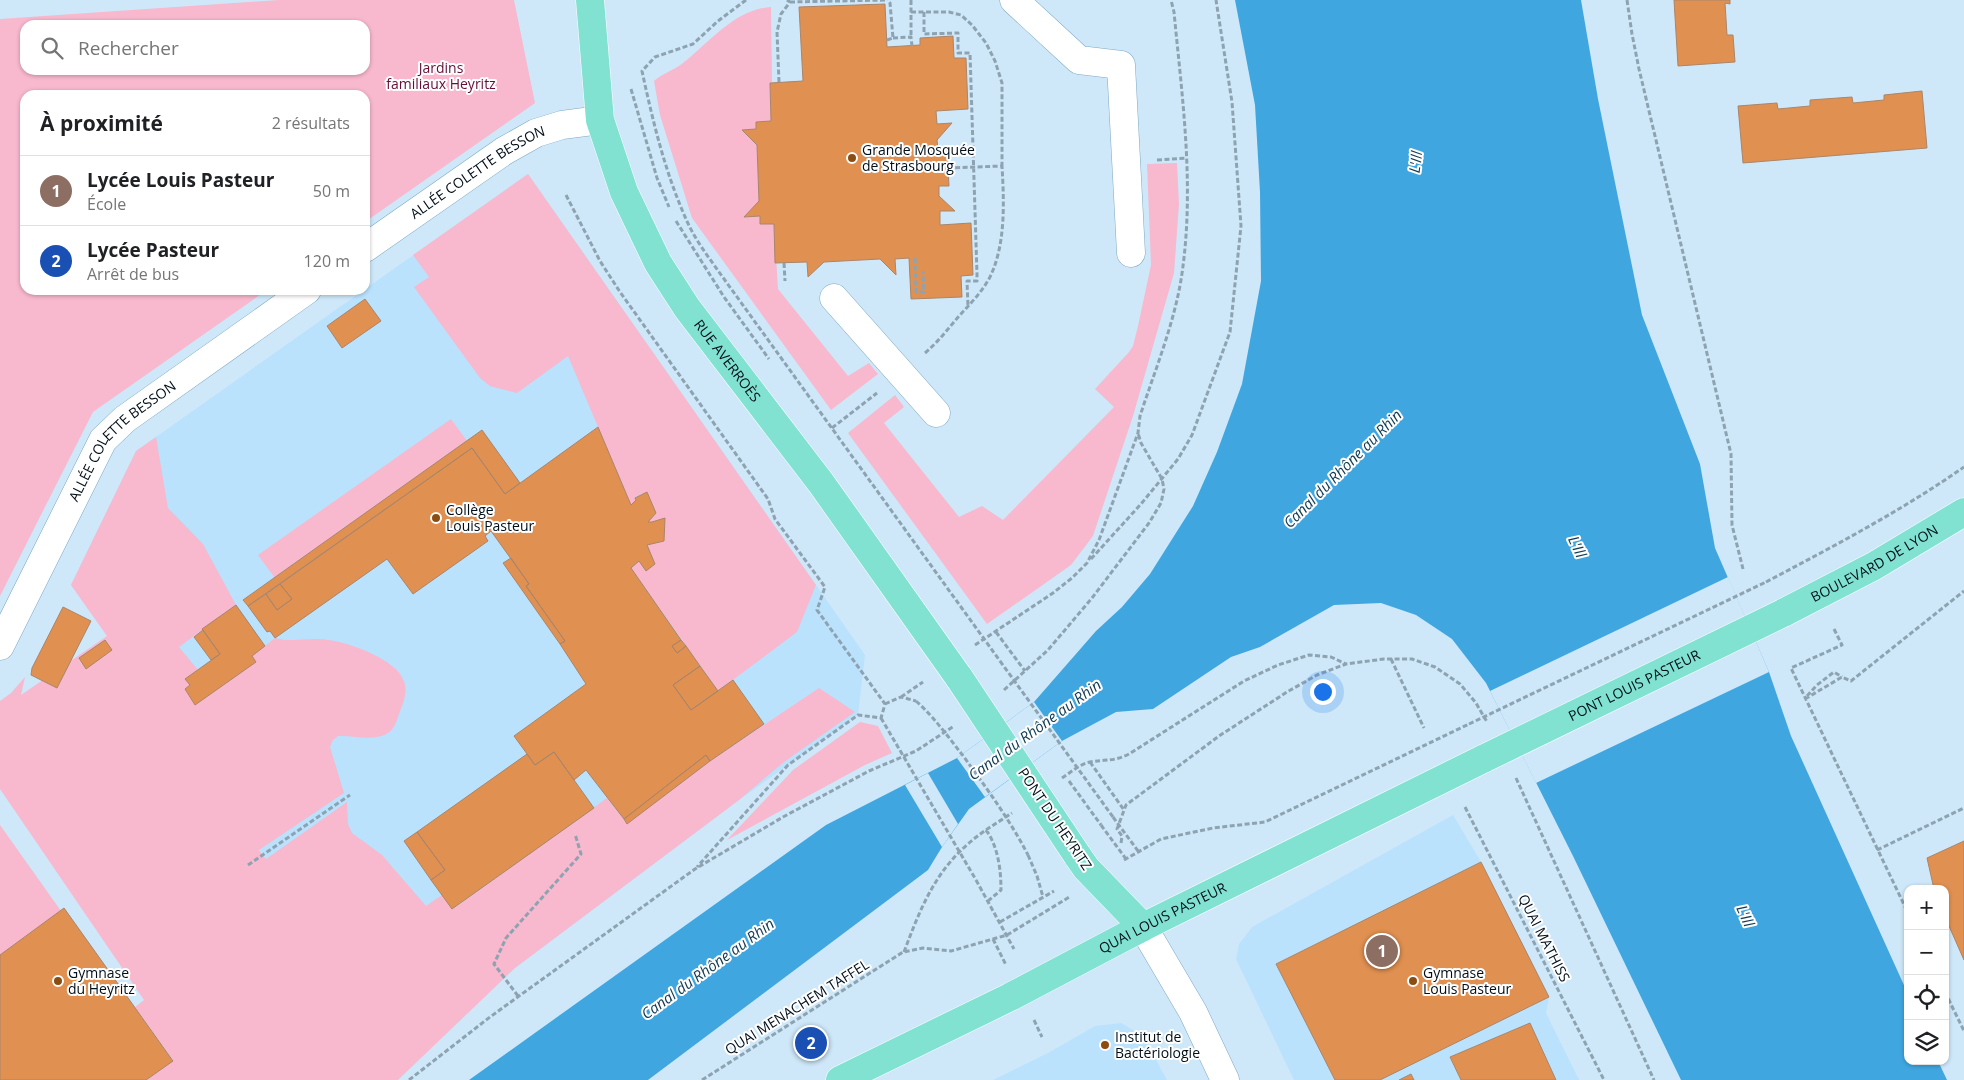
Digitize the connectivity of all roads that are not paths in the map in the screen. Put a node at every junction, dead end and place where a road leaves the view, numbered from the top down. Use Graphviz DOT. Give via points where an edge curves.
graph roads {
  1 [pos="590,0"];
  2 [pos="1014,0"];
  3 [pos="600,120"];
  4 [pos="370,245"];
  5 [pos="1131,253"];
  6 [pos="300,295"];
  7 [pos="834,298"];
  8 [pos="936,412"];
  9 [pos="1964,512"];
  10 [pos="1782,613"];
  11 [pos="0,646"];
  12 [pos="960,678"];
  13 [pos="1485,758"];
  14 [pos="1143,927"];
  15 [pos="840,1080"];
  16 [pos="1226,1080"];
  1 -- 3 [label="main road, RUE AVERROÈS"];
  2 -- 5 [label="street" via="1079,60 1122,65"];
  3 -- 4 [label="street, ALLÉE COLETTE BESSON" via="562,125 536,133 504,151"];
  3 -- 12 [label="main road, RUE AVERROÈS" via="624,192 658,262 687,308 821,483"];
  6 -- 11 [label="street, ALLÉE COLETTE BESSON" via="125,419 103,440"];
  7 -- 8 [label="street"];
  9 -- 10 [label="main road, BOULEVARD DE LYON" via="1874,566"];
  10 -- 13 [label="main road, PONT LOUIS PASTEUR, bridge"];
  12 -- 14 [label="main road, PONT DU HEYRITZ, bridge" via="1086,868"];
  13 -- 14 [label="main road, QUAI LOUIS PASTEUR"];
  14 -- 15 [label="main road, QUAI LOUIS PASTEUR"];
  14 -- 16 [label="street" via="1193,1012"];
}
